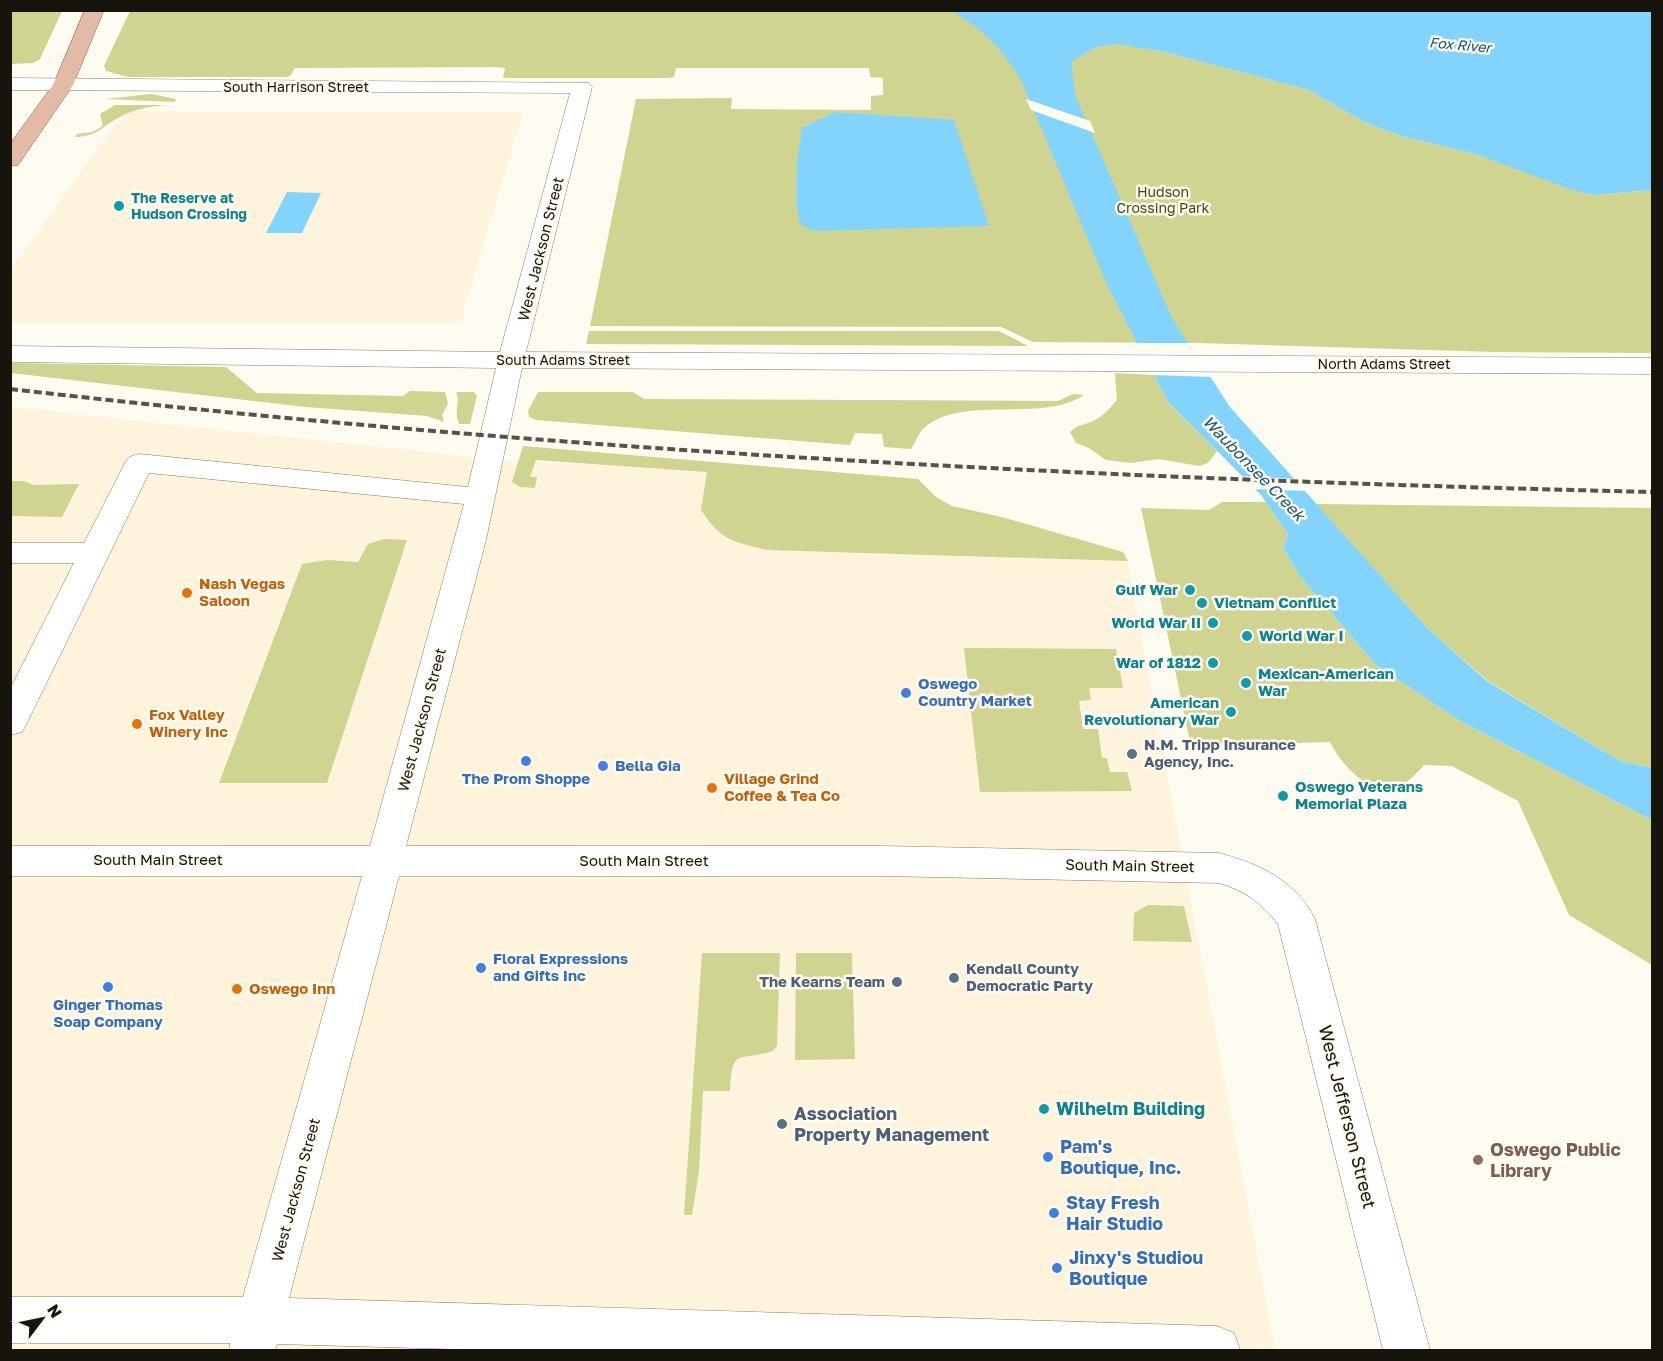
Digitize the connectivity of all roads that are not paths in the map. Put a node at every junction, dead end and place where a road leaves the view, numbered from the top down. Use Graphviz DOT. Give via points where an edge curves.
graph roads {
  1 [pos="94,10"];
  2 [pos="10,84"];
  3 [pos="63,85"];
  4 [pos="582,87"];
  5 [pos="10,160"];
  6 [pos="10,354"];
  7 [pos="512,360"];
  8 [pos="1115,361"];
  9 [pos="1653,366"];
  10 [pos="480,497"];
  11 [pos="10,553"];
  12 [pos="96,553"];
  13 [pos="10,723"];
  14 [pos="384,860"];
  15 [pos="10,861"];
  16 [pos="1272,891"];
  17 [pos="10,1320"];
  18 [pos="256,1335"];
  19 [pos="1218,1350"];
  20 [pos="1407,1350"];
  1 -- 3 [label="main road"];
  2 -- 3 [label="street, South Harrison Street"];
  3 -- 4 [label="street, South Harrison Street"];
  3 -- 5 [label="main road"];
  4 -- 7 [label="street, West Jackson Street"];
  6 -- 7 [label="street, South Adams Street"];
  7 -- 8 [label="street, South Adams Street"];
  7 -- 10 [label="street, West Jackson Street"];
  8 -- 9 [label="street, North Adams Street"];
  10 -- 12 [label="street" via="139,463"];
  10 -- 14 [label="street, West Jackson Street"];
  11 -- 12 [label="street"];
  12 -- 13 [label="street"];
  14 -- 15 [label="street, South Main Street"];
  14 -- 16 [label="street, South Main Street" via="881,861 1219,868 1256,879"];
  14 -- 18 [label="street, West Jackson Street"];
  16 -- 20 [label="street, West Jefferson Street" via="1296,919"];
  17 -- 18 [label="street"];
  18 -- 19 [label="street"];
}
